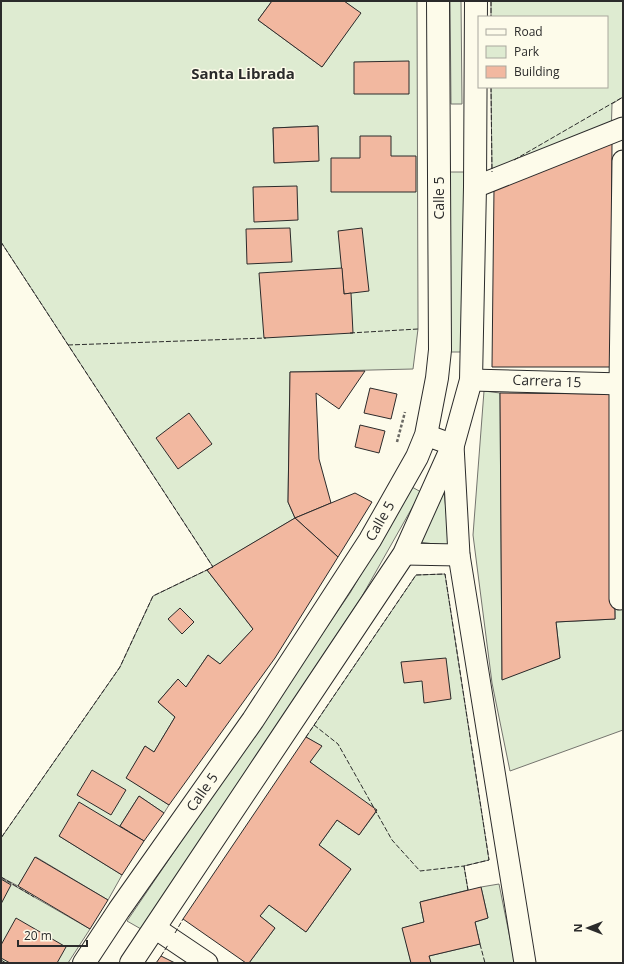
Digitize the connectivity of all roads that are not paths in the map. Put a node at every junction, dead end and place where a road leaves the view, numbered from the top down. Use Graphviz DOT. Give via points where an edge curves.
graph roads {
  1 [pos="438,1"];
  2 [pos="476,1"];
  3 [pos="623,128"];
  4 [pos="623,161"];
  5 [pos="475,186"];
  6 [pos="471,380"];
  7 [pos="622,384"];
  8 [pos="426,435"];
  9 [pos="453,445"];
  10 [pos="404,554"];
  11 [pos="459,555"];
  12 [pos="620,599"];
  13 [pos="155,928"];
  14 [pos="84,963"];
  15 [pos="131,963"];
  16 [pos="207,963"];
  17 [pos="525,963"];
  1 -- 8 [label="main road, Calle 5" via="440,350"];
  2 -- 5 [label="main road"];
  3 -- 5 [label="street"];
  4 -- 7 [label="street"];
  5 -- 6 [label="main road"];
  6 -- 7 [label="street, Carrera 15"];
  6 -- 9 [label="main road"];
  7 -- 12 [label="street"];
  8 -- 9 [label="street"];
  8 -- 14 [label="main road, Calle 5" via="370,540 253,720"];
  9 -- 10 [label="main road"];
  9 -- 11 [label="street"];
  10 -- 11 [label="street"];
  10 -- 13 [label="main road"];
  11 -- 17 [label="street"];
  13 -- 15 [label="main road"];
  13 -- 16 [label="street"];
}
